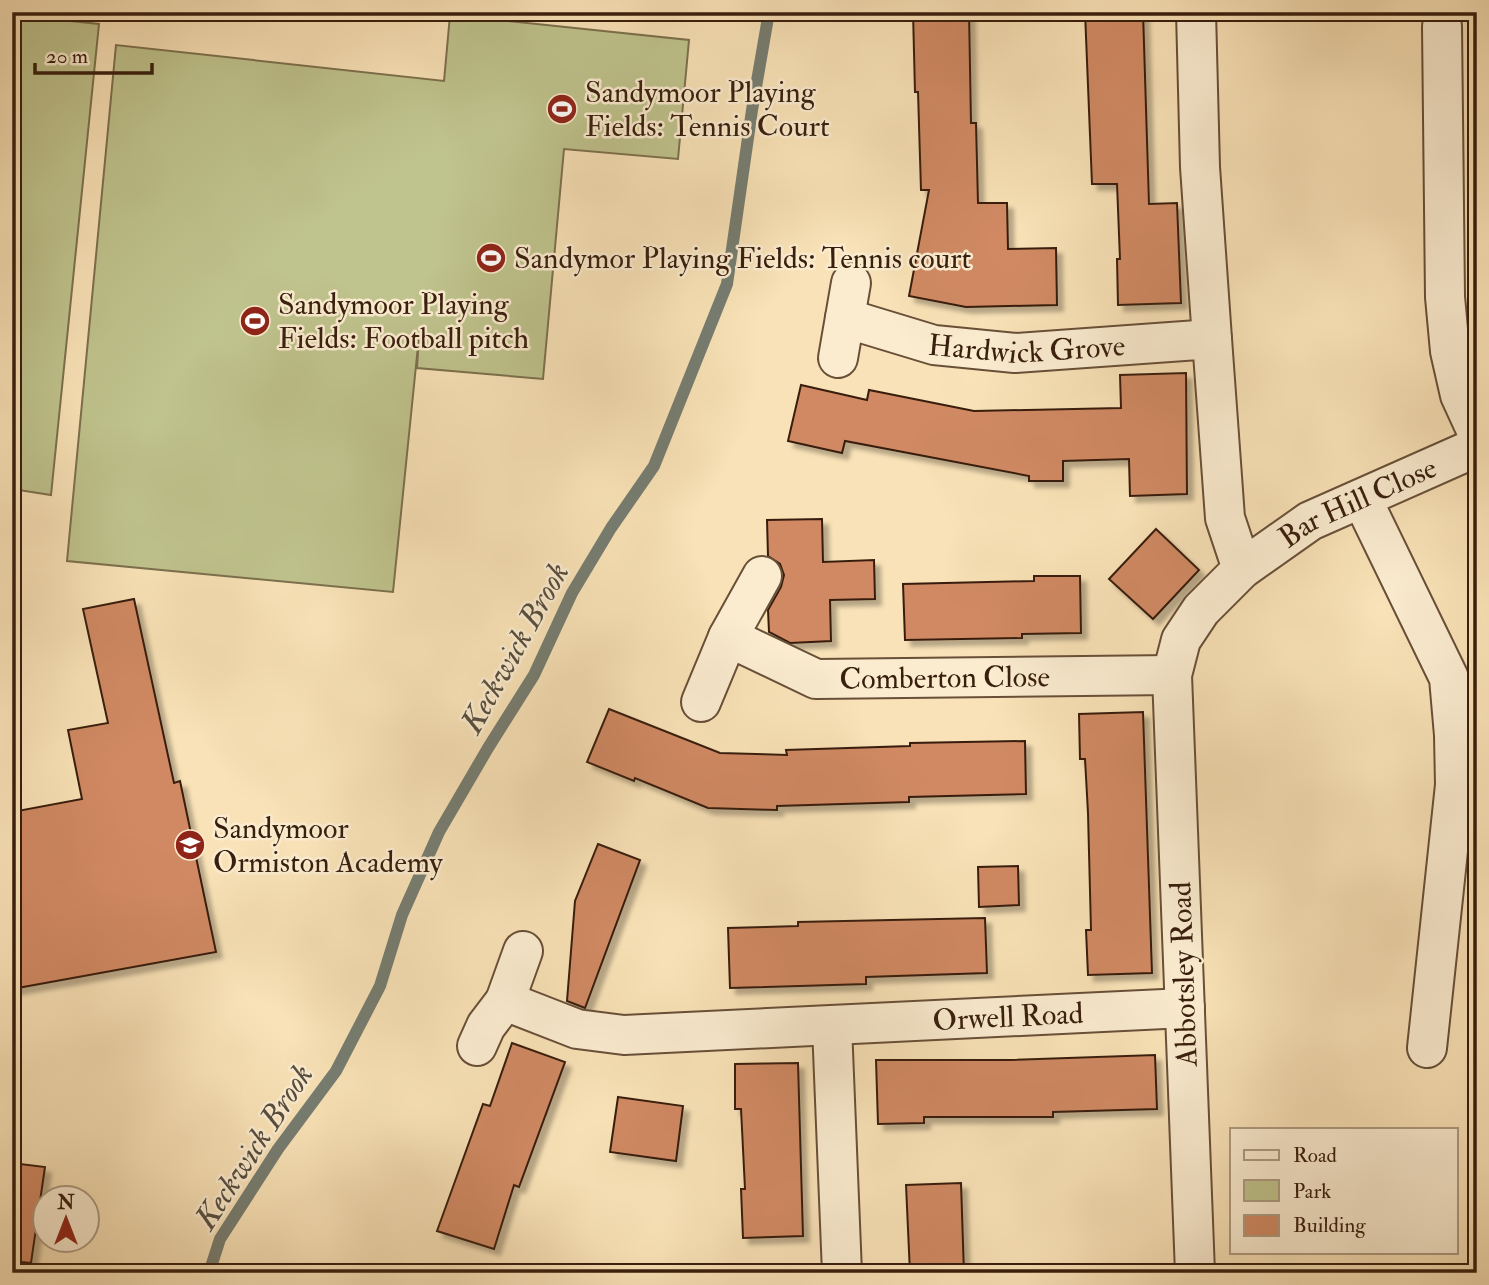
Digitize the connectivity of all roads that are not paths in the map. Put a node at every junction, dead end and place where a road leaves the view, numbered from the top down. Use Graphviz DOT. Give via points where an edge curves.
graph roads {
  1 [pos="1196,12"];
  2 [pos="1441,26"];
  3 [pos="1212,340"];
  4 [pos="838,358"];
  5 [pos="1477,432"];
  6 [pos="1477,447"];
  7 [pos="1362,499"];
  8 [pos="1242,569"];
  9 [pos="762,576"];
  10 [pos="728,637"];
  11 [pos="1172,675"];
  12 [pos="1463,675"];
  13 [pos="701,702"];
  14 [pos="523,951"];
  15 [pos="505,1001"];
  16 [pos="1185,1008"];
  17 [pos="832,1026"];
  18 [pos="477,1046"];
  19 [pos="1427,1048"];
  20 [pos="842,1273"];
  21 [pos="1195,1273"];
  1 -- 3 [label="street" via="1200,167"];
  2 -- 5 [label="street" via="1445,297 1460,395"];
  3 -- 4 [label="street, Hardwick Grove" via="1015,352 934,345 848,301"];
  3 -- 8 [label="street" via="1225,518"];
  6 -- 7 [label="street, Bar Hill Close"];
  7 -- 8 [label="street, Bar Hill Close" via="1310,522"];
  7 -- 12 [label="street"];
  8 -- 11 [label="street" via="1201,610 1181,640"];
  9 -- 10 [label="street"];
  10 -- 11 [label="street, Comberton Close" via="816,679"];
  10 -- 13 [label="street"];
  11 -- 16 [label="street, Abbotsley Road"];
  12 -- 19 [label="street"];
  14 -- 15 [label="street"];
  15 -- 17 [label="street, Orwell Road" via="577,1029 624,1035"];
  15 -- 18 [label="street"];
  16 -- 17 [label="street, Orwell Road"];
  16 -- 21 [label="street, Abbotsley Road"];
  17 -- 20 [label="street"];
}
